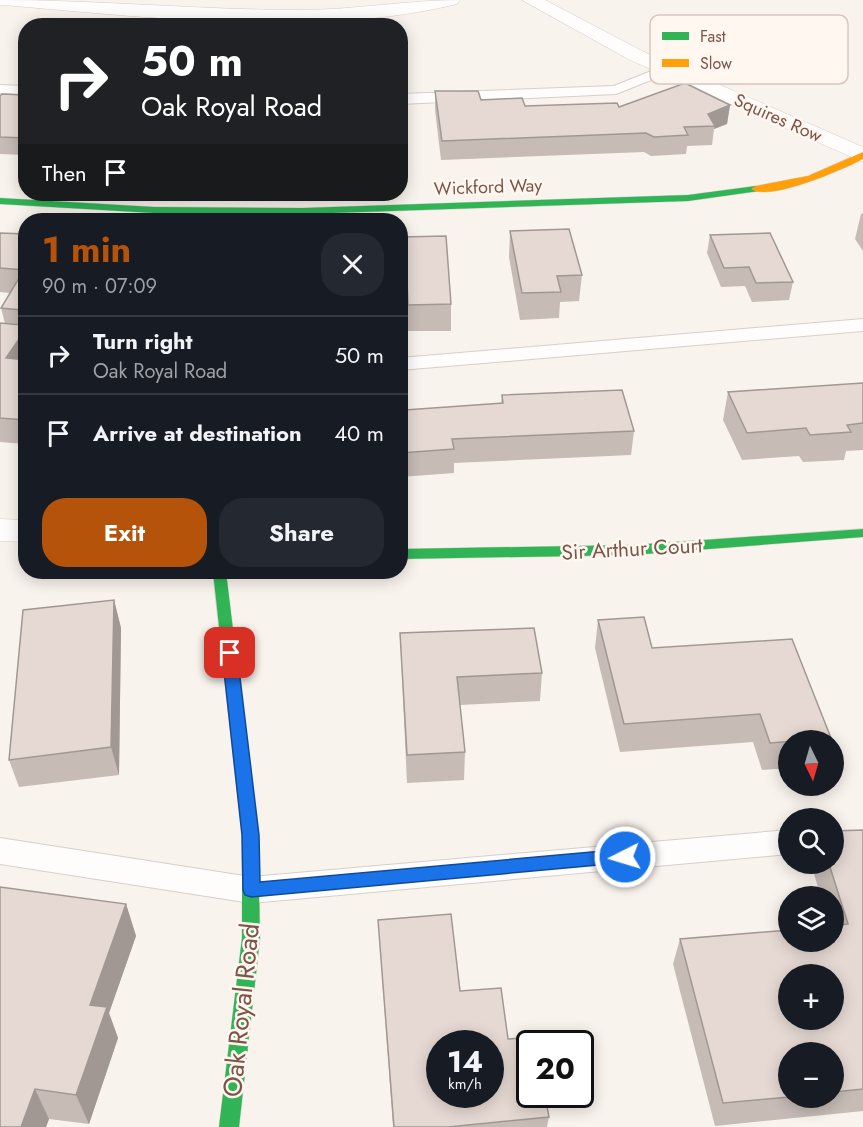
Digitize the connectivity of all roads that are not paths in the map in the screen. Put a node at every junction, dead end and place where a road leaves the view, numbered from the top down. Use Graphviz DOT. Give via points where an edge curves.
graph roads {
  1 [pos="3,0"];
  2 [pos="451,0"];
  3 [pos="531,0"];
  4 [pos="650,62"];
  5 [pos="650,76"];
  6 [pos="700,84"];
  7 [pos="0,89"];
  8 [pos="18,91"];
  9 [pos="408,99"];
  10 [pos="863,155"];
  11 [pos="0,201"];
  12 [pos="206,213"];
  13 [pos="294,213"];
  14 [pos="863,325"];
  15 [pos="408,363"];
  16 [pos="0,530"];
  17 [pos="18,531"];
  18 [pos="863,533"];
  19 [pos="408,554"];
  20 [pos="220,579"];
  21 [pos="778,843"];
  22 [pos="0,851"];
  23 [pos="251,890"];
  24 [pos="229,1127"];
  1 -- 2 [label="street" via="279,16 375,12"];
  3 -- 4 [label="street, Squires Row"];
  5 -- 9 [label="lane" via="616,90"];
  6 -- 10 [label="street, Squires Row"];
  7 -- 8 [label="lane"];
  10 -- 13 [label="street, Wickford Way" via="827,175 784,186 688,198"];
  11 -- 12 [label="street, Wickford Way"];
  14 -- 15 [label="lane"];
  16 -- 17 [label="street"];
  18 -- 19 [label="street, Sir Arthur Court" via="754,543 507,555"];
  20 -- 23 [label="street, Oak Royal Road" via="250,835"];
  21 -- 23 [label="lane"];
  22 -- 23 [label="lane"];
  23 -- 24 [label="street, Oak Royal Road" via="251,938"];
}
